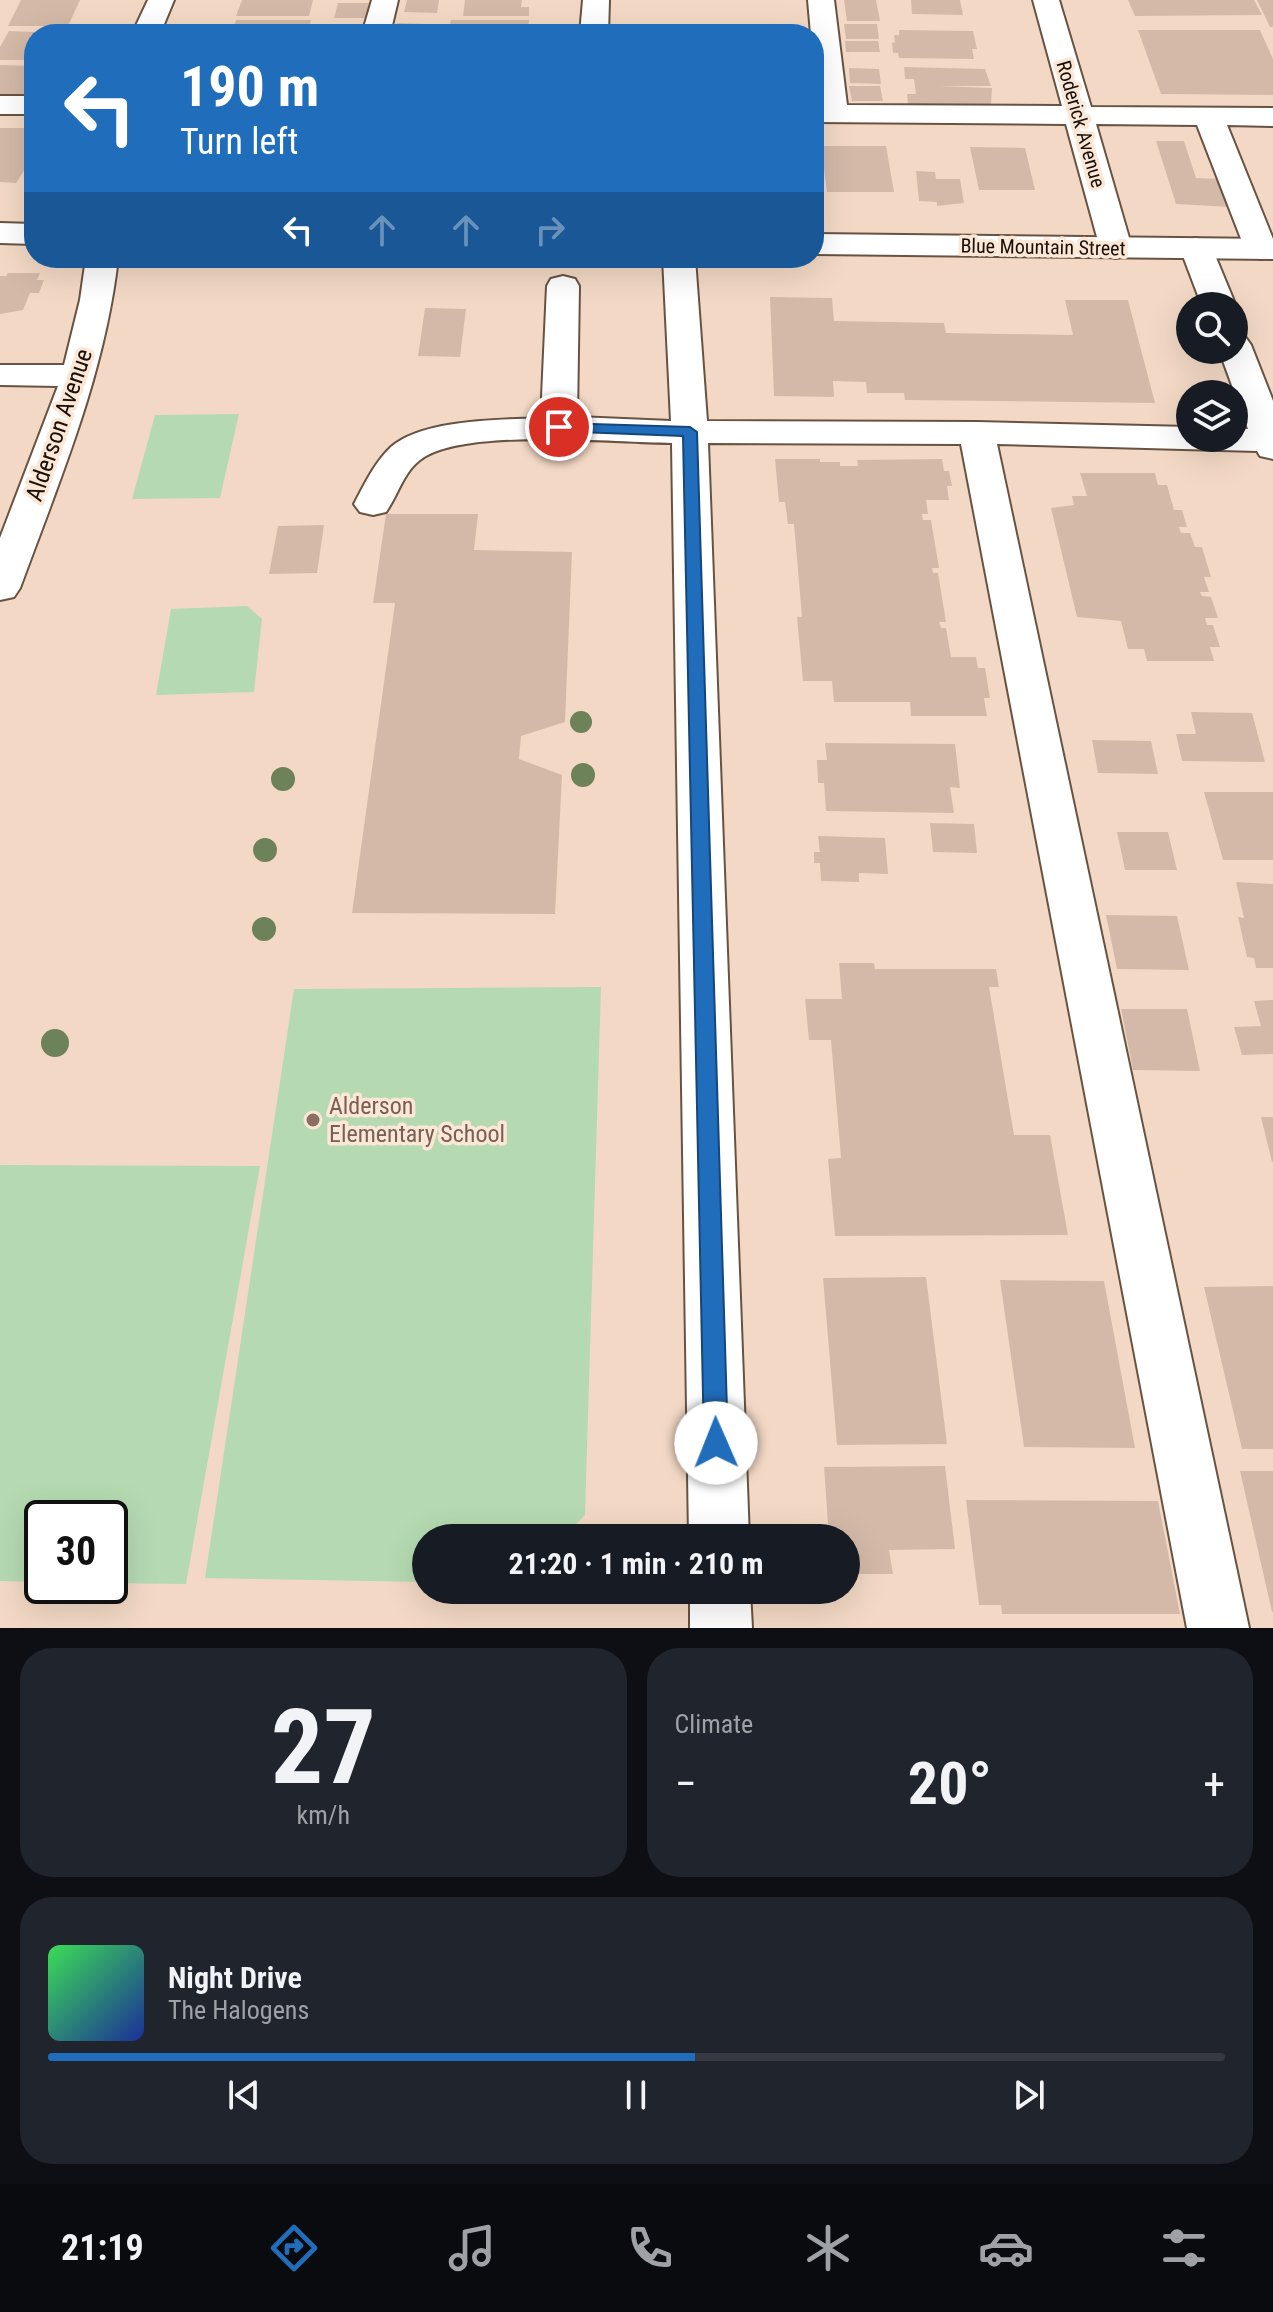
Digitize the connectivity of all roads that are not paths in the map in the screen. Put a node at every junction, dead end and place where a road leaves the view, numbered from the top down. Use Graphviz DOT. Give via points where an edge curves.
graph roads {
  1 [pos="161,0"];
  2 [pos="385,0"];
  3 [pos="596,0"];
  4 [pos="821,0"];
  5 [pos="1046,0"];
  6 [pos="150,24"];
  7 [pos="379,24"];
  8 [pos="595,24"];
  9 [pos="821,24"];
  10 [pos="0,105"];
  11 [pos="24,105"];
  12 [pos="824,113"];
  13 [pos="1077,115"];
  14 [pos="1209,117"];
  15 [pos="1273,117"];
  16 [pos="0,233"];
  17 [pos="24,234"];
  18 [pos="824,244"];
  19 [pos="1116,248"];
  20 [pos="1196,248"];
  21 [pos="1267,249"];
  22 [pos="101,268"];
  23 [pos="680,268"];
  24 [pos="563,286"];
  25 [pos="1213,292"];
  26 [pos="1241,364"];
  27 [pos="0,375"];
  28 [pos="78,376"];
  29 [pos="559,427"];
  30 [pos="690,432"];
  31 [pos="977,433"];
  32 [pos="1271,444"];
  33 [pos="373,504"];
  34 [pos="0,588"];
  35 [pos="719,1524"];
  36 [pos="720,1604"];
  37 [pos="721,1628"];
  38 [pos="1218,1628"];
  1 -- 6 [label="street"];
  2 -- 7 [label="street"];
  3 -- 8 [label="street"];
  4 -- 9 [label="street"];
  5 -- 13 [label="street, Roderick Avenue"];
  10 -- 11 [label="street"];
  12 -- 13 [label="street"];
  13 -- 14 [label="street"];
  13 -- 19 [label="street, Roderick Avenue"];
  14 -- 15 [label="street"];
  14 -- 21 [label="street"];
  16 -- 17 [label="street"];
  18 -- 19 [label="street, Blue Mountain Street"];
  19 -- 20 [label="street, Blue Mountain Street"];
  20 -- 21 [label="street, Blue Mountain Street"];
  20 -- 25 [label="street"];
  22 -- 28 [label="street, Alderson Avenue" via="93,324"];
  23 -- 30 [label="street"];
  24 -- 29 [label="street"];
  26 -- 32 [label="street"];
  27 -- 28 [label="street"];
  28 -- 34 [label="street, Alderson Avenue"];
  29 -- 30 [label="street"];
  29 -- 33 [label="street" via="456,436 411,450"];
  30 -- 31 [label="street"];
  30 -- 35 [label="street"];
  31 -- 32 [label="street"];
  31 -- 38 [label="street"];
  36 -- 37 [label="street"];
}
